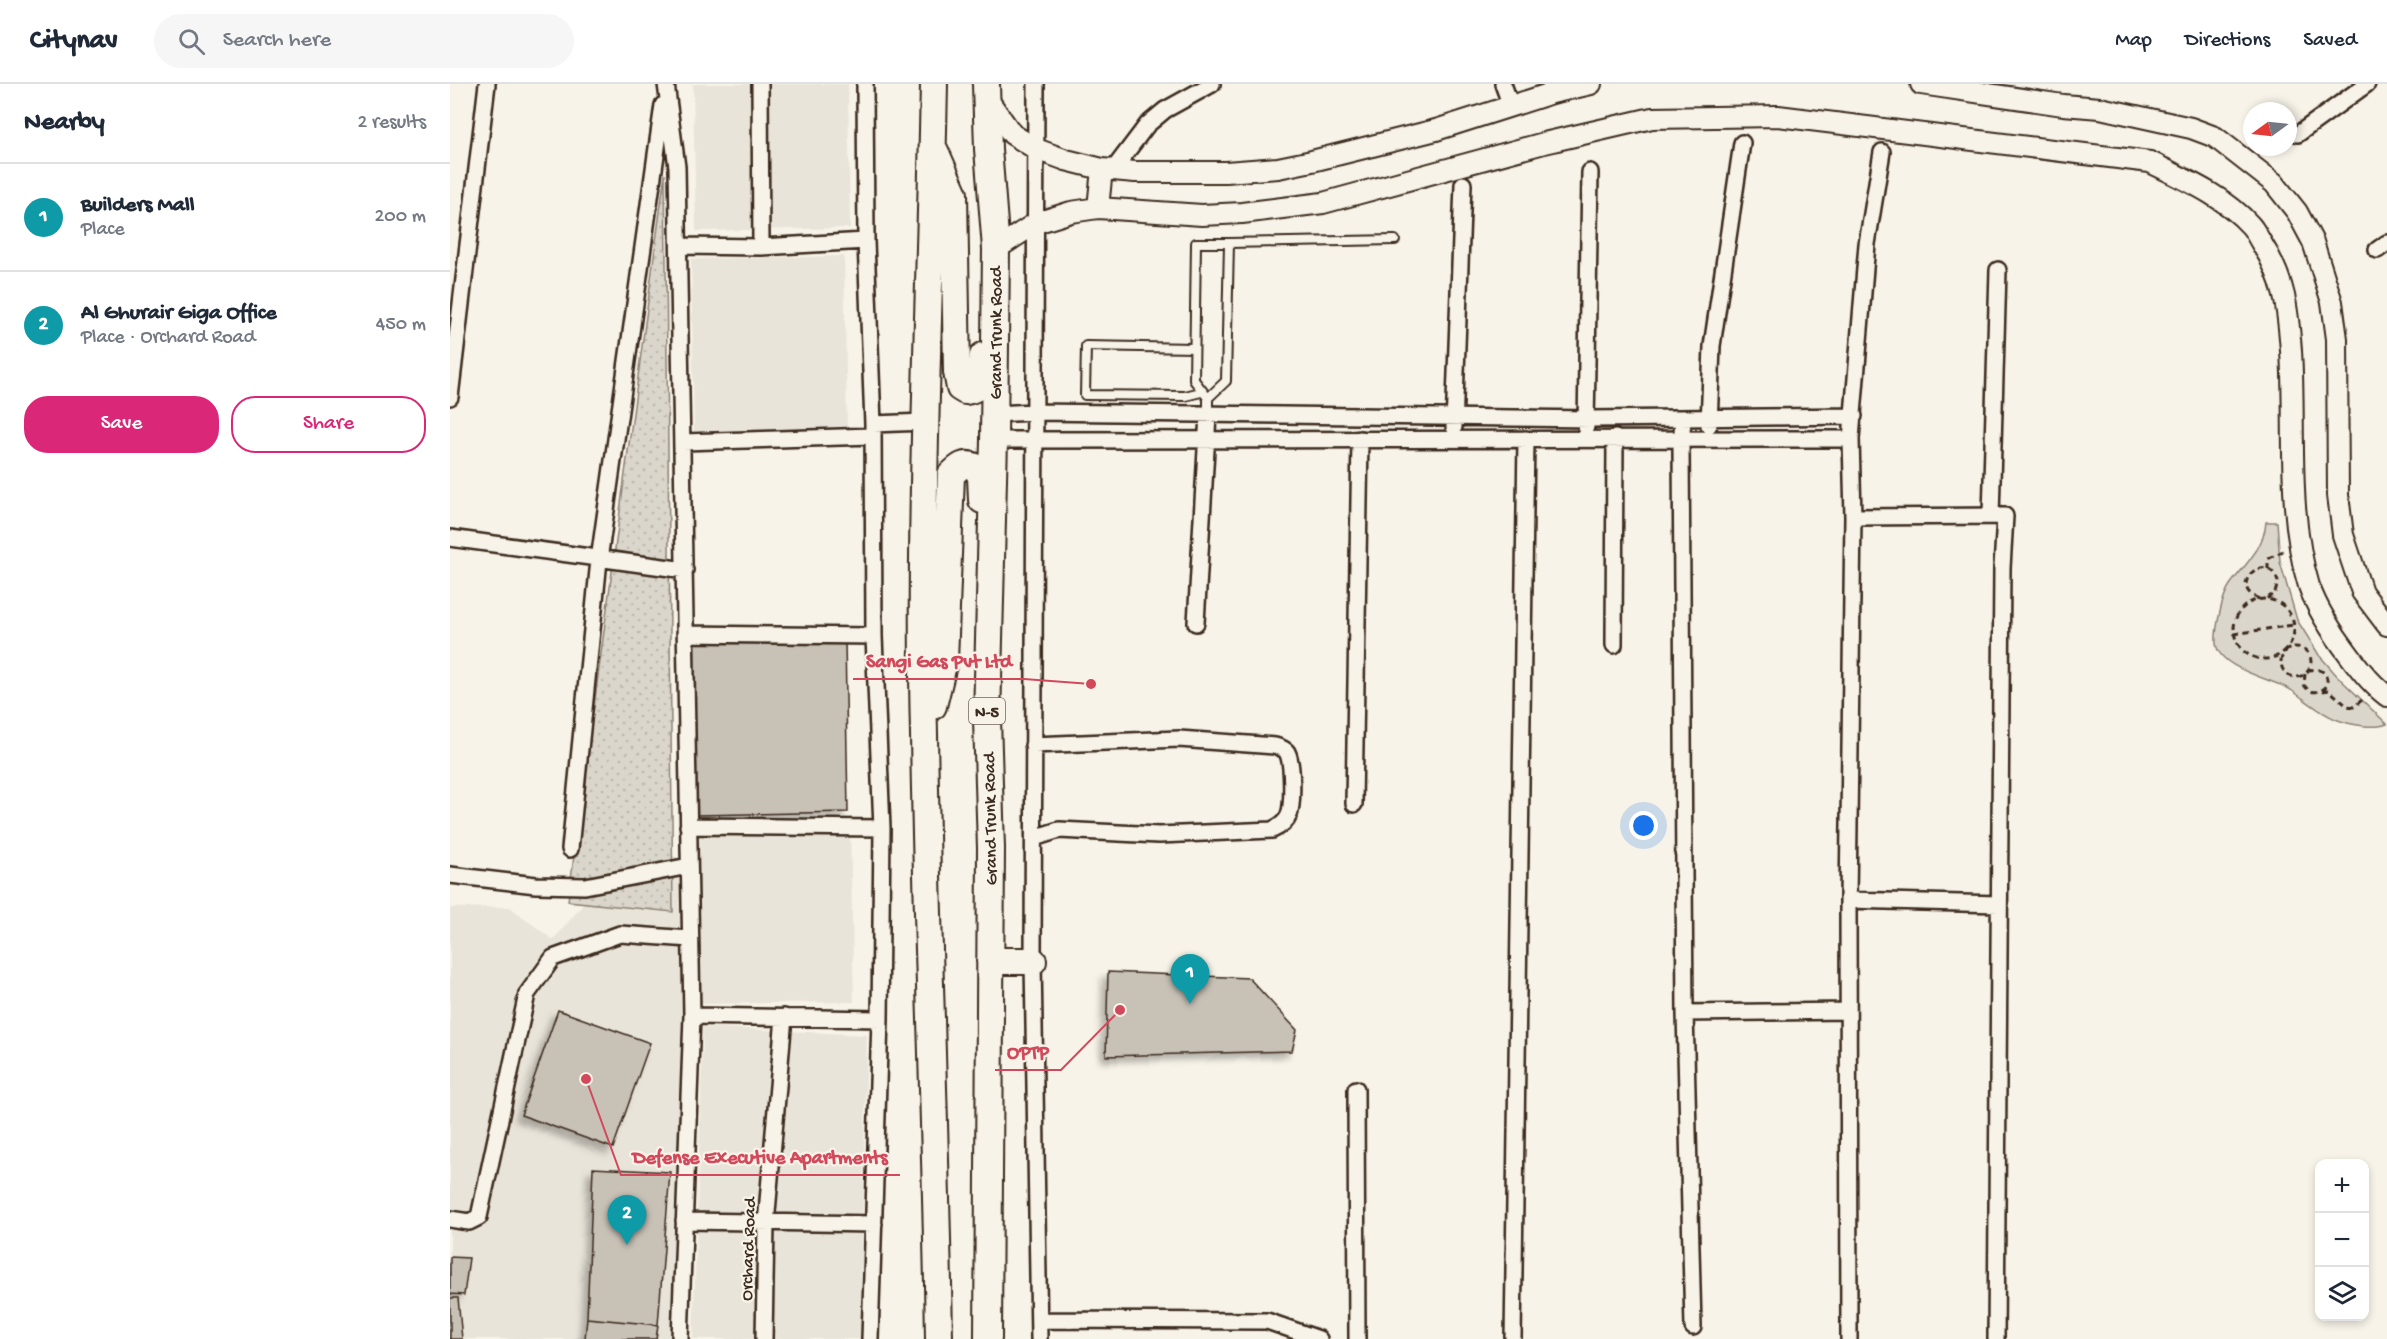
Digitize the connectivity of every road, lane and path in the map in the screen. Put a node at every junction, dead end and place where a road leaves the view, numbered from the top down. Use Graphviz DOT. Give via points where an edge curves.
graph roads {
  1 [pos="487,84"];
  2 [pos="760,84"];
  3 [pos="865,84"];
  4 [pos="934,84"];
  5 [pos="1036,84"];
  6 [pos="1212,84"];
  7 [pos="1503,84"];
  8 [pos="1592,84"];
  9 [pos="1921,84"];
  10 [pos="2367,84"];
  11 [pos="666,86"];
  12 [pos="986,90"];
  13 [pos="1511,106"];
  14 [pos="2298,134"];
  15 [pos="1742,143"];
  16 [pos="933,146"];
  17 [pos="988,149"];
  18 [pos="1036,149"];
  19 [pos="1882,152"];
  20 [pos="1107,170"];
  21 [pos="1590,171"];
  22 [pos="1463,184"];
  23 [pos="1098,208"];
  24 [pos="1036,223"];
  25 [pos="1395,240"];
  26 [pos="867,241"];
  27 [pos="1229,243"];
  28 [pos="680,246"];
  29 [pos="762,247"];
  30 [pos="996,249"];
  31 [pos="1998,270"];
  32 [pos="455,294"];
  33 [pos="1194,348"];
  34 [pos="1201,392"];
  35 [pos="450,397"];
  36 [pos="1208,398"];
  37 [pos="1034,412"];
  38 [pos="994,414"];
  39 [pos="1208,415"];
  40 [pos="1854,416"];
  41 [pos="1454,417"];
  42 [pos="1710,417"];
  43 [pos="1683,418"];
  44 [pos="1587,419"];
  45 [pos="925,422"];
  46 [pos="872,430"];
  47 [pos="1682,437"];
  48 [pos="1707,437"];
  49 [pos="1614,438"];
  50 [pos="1360,439"];
  51 [pos="1453,439"];
  52 [pos="1526,439"];
  53 [pos="1586,439"];
  54 [pos="1851,439"];
  55 [pos="994,440"];
  56 [pos="1034,440"];
  57 [pos="1206,440"];
  58 [pos="683,442"];
  59 [pos="1992,516"];
  60 [pos="1853,517"];
  61 [pos="450,538"];
  62 [pos="2301,547"];
  63 [pos="599,560"];
  64 [pos="2268,569"];
  65 [pos="685,570"];
  66 [pos="2266,599"];
  67 [pos="2260,600"];
  68 [pos="1196,623"];
  69 [pos="2293,625"];
  70 [pos="2387,626"];
  71 [pos="686,634"];
  72 [pos="2234,634"];
  73 [pos="874,636"];
  74 [pos="1614,645"];
  75 [pos="2286,650"];
  76 [pos="2310,670"];
  77 [pos="2306,673"];
  78 [pos="2321,691"];
  79 [pos="2381,691"];
  80 [pos="987,719"];
  81 [pos="924,731"];
  82 [pos="1034,745"];
  83 [pos="1354,804"];
  84 [pos="688,826"];
  85 [pos="882,828"];
  86 [pos="1034,838"];
  87 [pos="570,849"];
  88 [pos="689,866"];
  89 [pos="450,875"];
  90 [pos="1848,900"];
  91 [pos="1999,904"];
  92 [pos="690,939"];
  93 [pos="1033,961"];
  94 [pos="990,962"];
  95 [pos="1848,1011"];
  96 [pos="1685,1013"];
  97 [pos="692,1016"];
  98 [pos="784,1017"];
  99 [pos="880,1019"];
  100 [pos="1356,1089"];
  101 [pos="450,1219"];
  102 [pos="684,1221"];
  103 [pos="766,1224"];
  104 [pos="874,1224"];
  105 [pos="1039,1320"];
  106 [pos="1693,1327"];
  107 [pos="680,1339"];
  108 [pos="764,1339"];
  109 [pos="870,1339"];
  110 [pos="939,1339"];
  111 [pos="988,1339"];
  112 [pos="1039,1339"];
  113 [pos="1319,1339"];
  114 [pos="1357,1339"];
  115 [pos="1513,1339"];
  116 [pos="1849,1339"];
  117 [pos="1996,1339"];
  1 -- 32 [label="street"];
  2 -- 29 [label="street"];
  3 -- 26 [label="street"];
  4 -- 16 [label="highway"];
  5 -- 18 [label="street"];
  6 -- 20 [label="street" via="1165,110"];
  7 -- 13 [label="street"];
  8 -- 13 [label="street"];
  9 -- 70 [label="street" via="2100,108 2191,128 2215,137 2274,183 2297,212 2313,242 2332,302 2337,339 2338,495 2343,535 2362,592"];
  10 -- 14 [label="street"];
  11 -- 28 [label="street" via="677,167"];
  11 -- 63 [label="street"];
  12 -- 17 [label="highway, Grand Trunk Road / N-5"];
  12 -- 18 [label="street" via="1012,134"];
  13 -- 20 [label="street" via="1436,130 1278,168"];
  15 -- 42 [label="street" via="1712,346"];
  16 -- 17 [label="highway" via="954,194 957,381 965,392 977,387 982,372 982,238"];
  16 -- 45 [label="highway"];
  17 -- 30 [label="highway, Grand Trunk Road / N-5"];
  18 -- 20 [label="street"];
  18 -- 24 [label="street"];
  19 -- 40 [label="street" via="1867,244"];
  20 -- 23 [label="street"];
  21 -- 44 [label="street"];
  22 -- 41 [label="street"];
  23 -- 24 [label="street"];
  23 -- 62 [label="street" via="1202,214 1323,203 1652,118 1778,116 2150,162 2201,188 2250,225 2280,276 2287,304 2295,501"];
  24 -- 30 [label="street"];
  24 -- 37 [label="street"];
  25 -- 27 [label="lane"];
  26 -- 29 [label="street"];
  26 -- 46 [label="street"];
  27 -- 33 [label="lane" via="1196,243"];
  27 -- 36 [label="lane" via="1226,381"];
  28 -- 29 [label="street"];
  28 -- 58 [label="street"];
  30 -- 38 [label="highway, Grand Trunk Road / N-5"];
  31 -- 59 [label="street"];
  32 -- 35 [label="street"];
  33 -- 34 [label="lane" via="1194,380"];
  33 -- 34 [label="lane" via="1086,346 1085,395 1185,396"];
  34 -- 36 [label="lane"];
  36 -- 39 [label="lane"];
  37 -- 38 [label="street"];
  37 -- 39 [label="street"];
  37 -- 56 [label="street"];
  38 -- 55 [label="highway, Grand Trunk Road / N-5"];
  39 -- 41 [label="street"];
  39 -- 57 [label="street"];
  40 -- 42 [label="street"];
  40 -- 54 [label="street"];
  41 -- 44 [label="street"];
  41 -- 51 [label="street"];
  42 -- 43 [label="street"];
  42 -- 48 [label="street"];
  43 -- 44 [label="street"];
  43 -- 47 [label="street"];
  44 -- 53 [label="street"];
  45 -- 46 [label="street"];
  45 -- 81 [label="highway"];
  46 -- 58 [label="street"];
  46 -- 73 [label="street"];
  47 -- 48 [label="street"];
  47 -- 49 [label="street"];
  47 -- 96 [label="street"];
  48 -- 54 [label="street"];
  49 -- 53 [label="street"];
  49 -- 74 [label="street"];
  50 -- 51 [label="street"];
  50 -- 57 [label="street"];
  50 -- 83 [label="street"];
  51 -- 52 [label="street"];
  52 -- 53 [label="street"];
  52 -- 115 [label="street"];
  54 -- 60 [label="street"];
  55 -- 56 [label="street"];
  55 -- 80 [label="highway, Grand Trunk Road / N-5"];
  56 -- 57 [label="street"];
  56 -- 82 [label="street"];
  57 -- 68 [label="street"];
  58 -- 65 [label="street"];
  59 -- 60 [label="street"];
  59 -- 91 [label="street" via="2005,516"];
  60 -- 90 [label="street"];
  61 -- 63 [label="street"];
  62 -- 64 [label="path" via="2268,559"];
  62 -- 79 [label="street" via="2310,587 2326,622"];
  63 -- 65 [label="street"];
  63 -- 87 [label="street"];
  64 -- 66 [label="path" via="2276,577 2277,588"];
  64 -- 67 [label="path" via="2258,568 2247,579 2251,595"];
  65 -- 71 [label="street"];
  66 -- 67 [label="path"];
  66 -- 69 [label="path" via="2289,612"];
  67 -- 72 [label="path" via="2240,611"];
  69 -- 72 [label="path"];
  69 -- 75 [label="path"];
  71 -- 73 [label="street"];
  71 -- 84 [label="street"];
  72 -- 75 [label="path" via="2240,648 2258,659 2273,658"];
  73 -- 85 [label="street"];
  75 -- 76 [label="path" via="2305,650 2311,659"];
  75 -- 77 [label="path" via="2280,664 2284,673 2298,678"];
  76 -- 77 [label="path"];
  76 -- 78 [label="path" via="2322,670 2327,677 2327,685"];
  77 -- 78 [label="path" via="2306,688"];
  78 -- 79 [label="path" via="2329,690 2347,706 2354,707"];
  80 -- 81 [label="highway" via="976,651 981,477 976,466 969,464 960,465 951,475 944,661"];
  80 -- 94 [label="highway, Grand Trunk Road / N-5"];
  81 -- 110 [label="highway"];
  82 -- 86 [label="street"];
  82 -- 86 [label="street" via="1179,739 1275,746 1287,752 1291,766 1289,815 1282,826 1272,830 1159,835 1059,830"];
  84 -- 85 [label="street"];
  84 -- 88 [label="street"];
  85 -- 99 [label="street"];
  86 -- 93 [label="street"];
  88 -- 89 [label="street" via="585,886"];
  88 -- 92 [label="street"];
  90 -- 91 [label="street"];
  90 -- 95 [label="street"];
  91 -- 117 [label="street"];
  92 -- 97 [label="street"];
  92 -- 101 [label="street" via="620,934 553,958 527,994 479,1217 469,1222"];
  93 -- 94 [label="highway"];
  93 -- 105 [label="street"];
  94 -- 111 [label="highway, Grand Trunk Road / N-5"];
  95 -- 96 [label="street"];
  95 -- 116 [label="street"];
  96 -- 106 [label="street"];
  97 -- 98 [label="street"];
  97 -- 102 [label="street"];
  98 -- 99 [label="street"];
  98 -- 103 [label="street, Orchard Road"];
  99 -- 104 [label="street"];
  100 -- 114 [label="street"];
  102 -- 103 [label="street"];
  102 -- 107 [label="street"];
  103 -- 104 [label="street"];
  103 -- 108 [label="street, Orchard Road"];
  104 -- 109 [label="street"];
  105 -- 112 [label="street"];
  105 -- 113 [label="street" via="1267,1320"];
}
